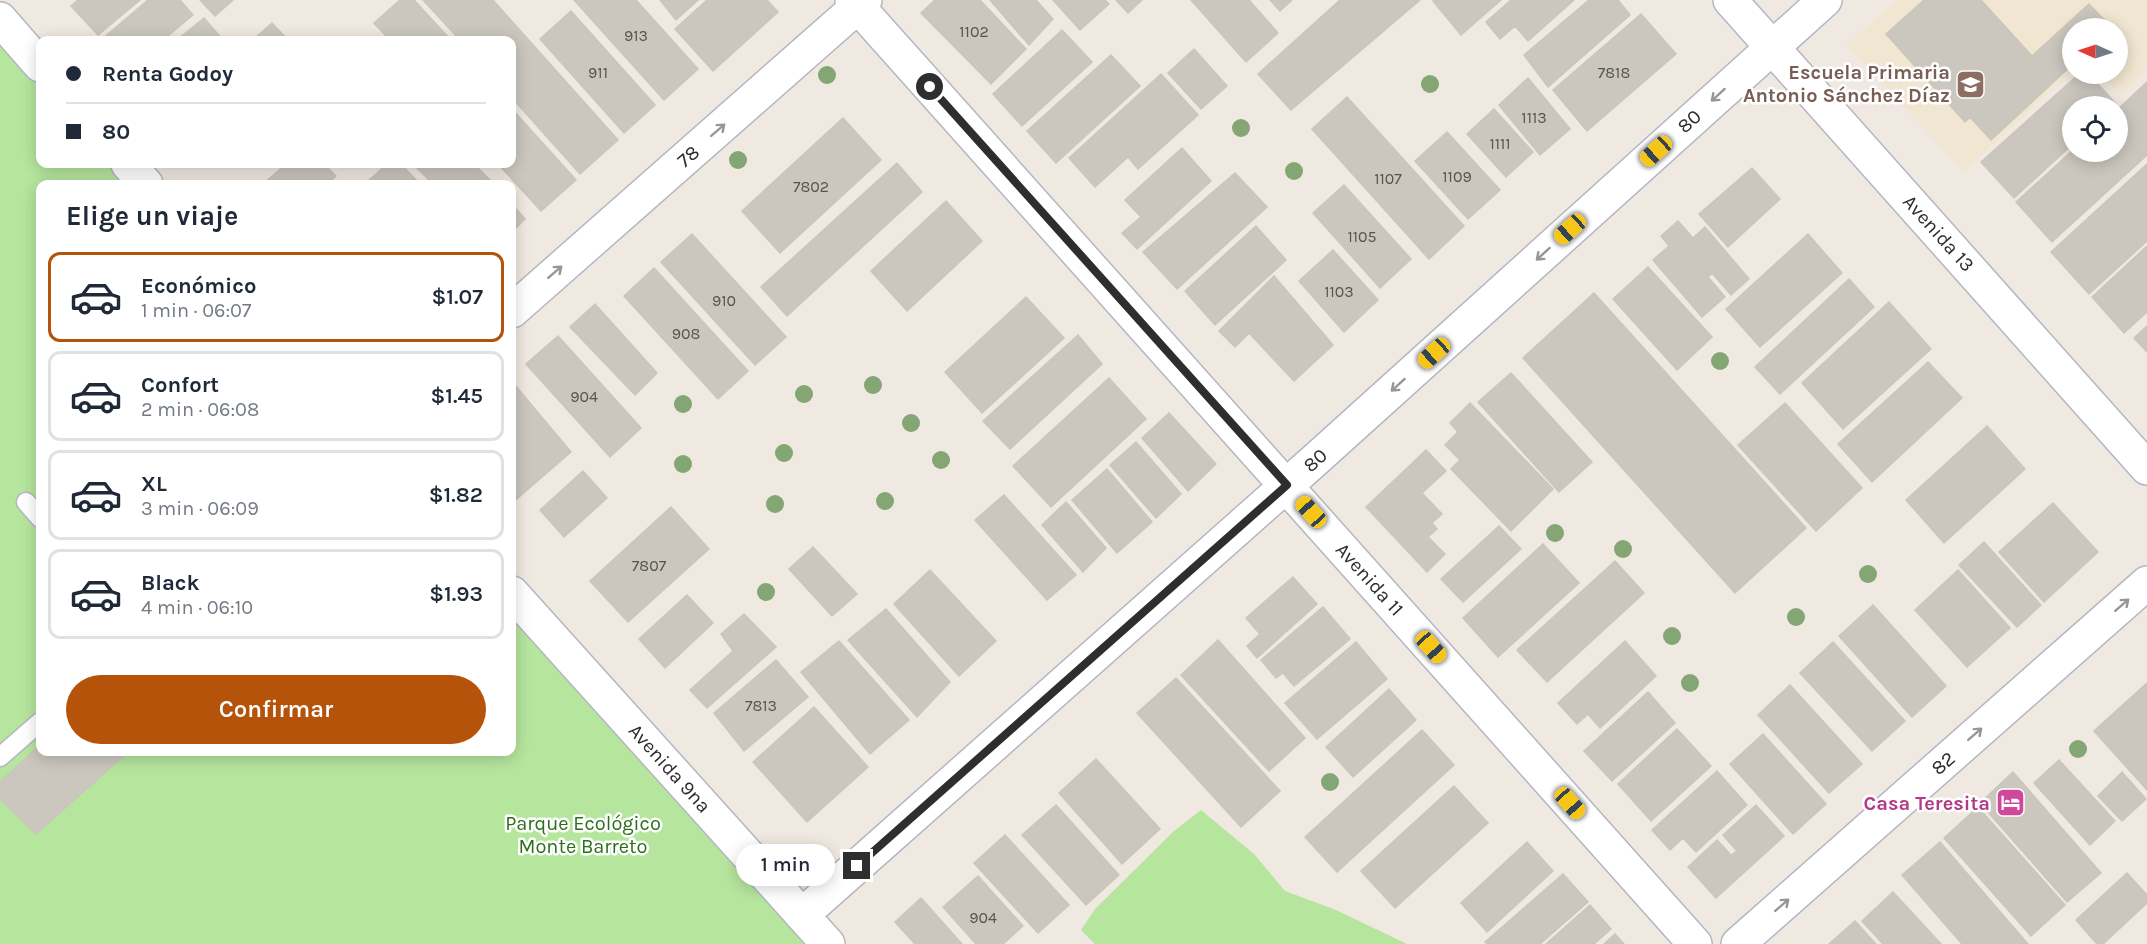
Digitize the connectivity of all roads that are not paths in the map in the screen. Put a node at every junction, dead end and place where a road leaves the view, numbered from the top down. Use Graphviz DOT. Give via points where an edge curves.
graph roads {
  1 [pos="1730,0"];
  2 [pos="1825,0"];
  3 [pos="858,2"];
  4 [pos="0,19"];
  5 [pos="1772,45"];
  6 [pos="36,60"];
  7 [pos="132,168"];
  8 [pos="142,180"];
  9 [pos="516,307"];
  10 [pos="2147,468"];
  11 [pos="1287,485"];
  12 [pos="26,502"];
  13 [pos="36,513"];
  14 [pos="2147,583"];
  15 [pos="516,597"];
  16 [pos="36,725"];
  17 [pos="0,756"];
  18 [pos="802,915"];
  19 [pos="828,944"];
  20 [pos="1695,944"];
  21 [pos="1738,944"];
  1 -- 5 [label="street, Avenida 13"];
  2 -- 5 [label="street, 80"];
  9 -- 3 [label="street, 78, one-way"];
  3 -- 11 [label="street, Avenida 11"];
  4 -- 6 [label="street"];
  5 -- 10 [label="street, Avenida 13"];
  5 -- 11 [label="street, 80, one-way"];
  7 -- 8 [label="street"];
  11 -- 18 [label="street, 80"];
  11 -- 20 [label="street, Avenida 11"];
  12 -- 13 [label="lane"];
  21 -- 14 [label="street, 82, one-way"];
  15 -- 18 [label="street, Avenida 9na"];
  16 -- 17 [label="lane"];
  18 -- 19 [label="street, Avenida 9na"];
}
